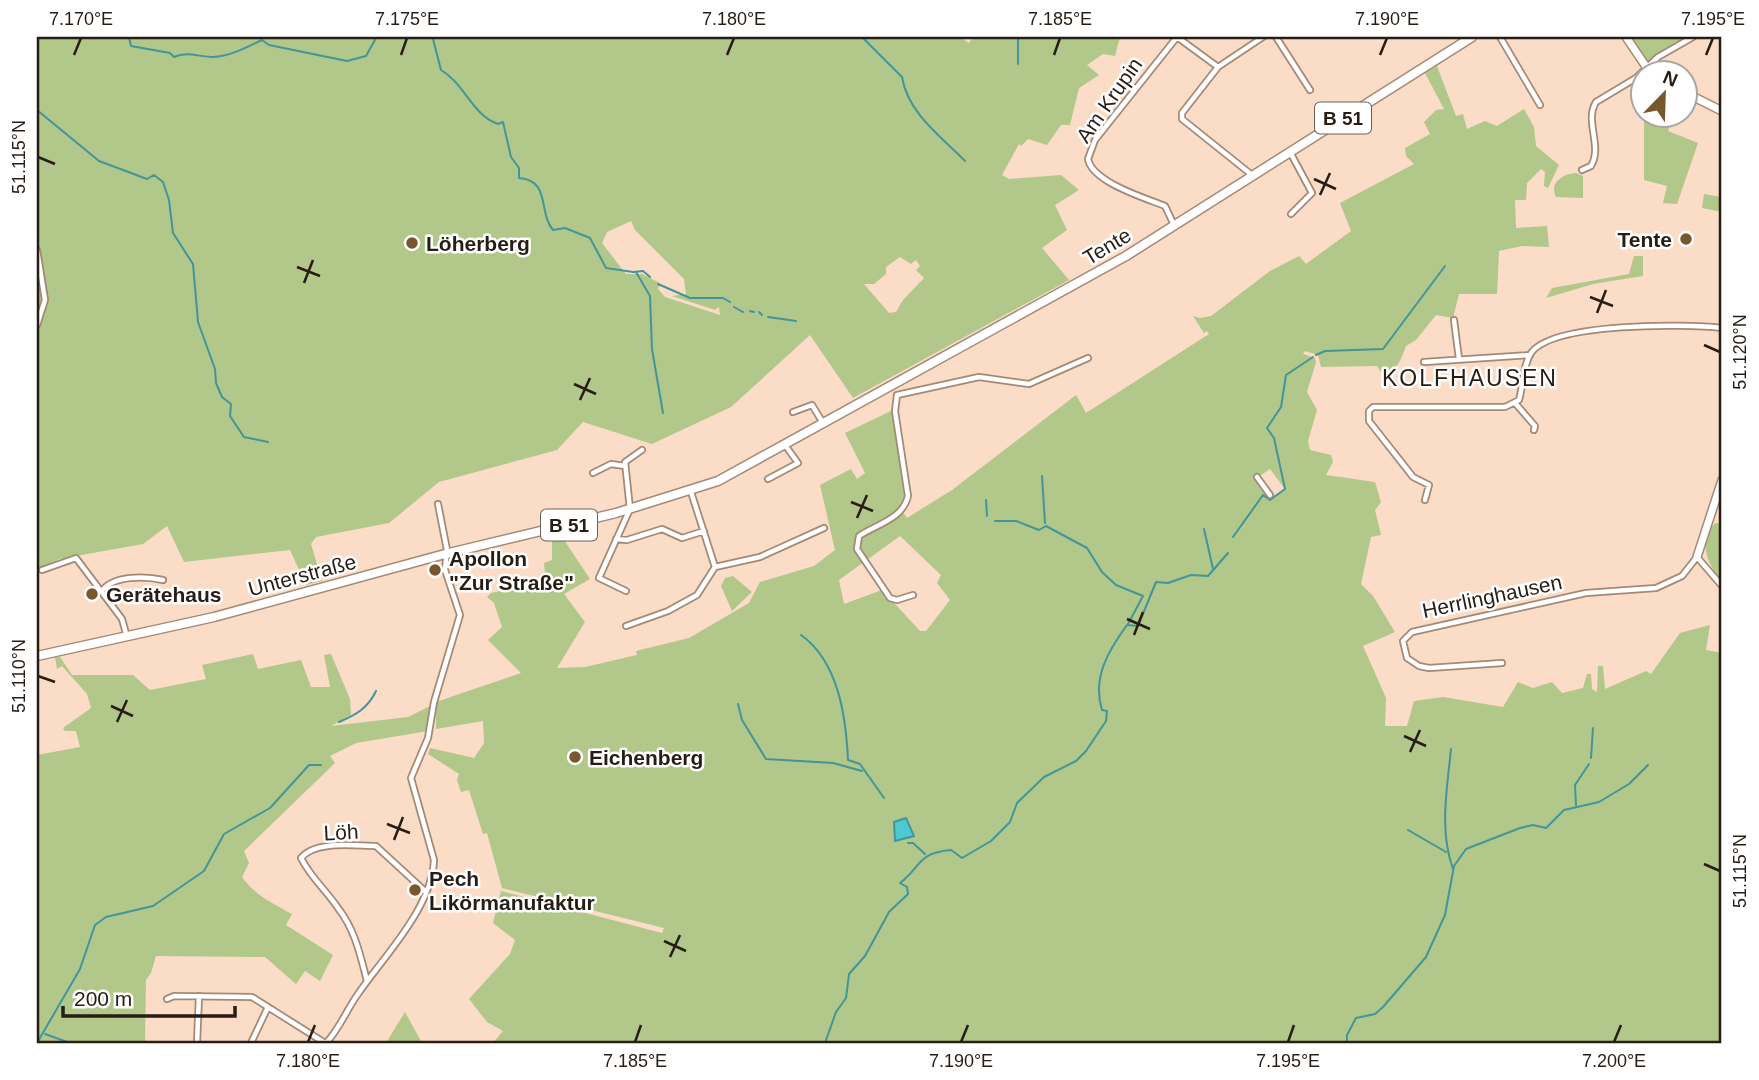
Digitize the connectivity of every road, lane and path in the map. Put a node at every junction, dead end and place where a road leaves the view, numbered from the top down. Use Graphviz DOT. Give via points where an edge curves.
graph roads {
  1 [pos="1177,37"];
  2 [pos="1264,37"];
  3 [pos="1276,37"];
  4 [pos="1472,37"];
  5 [pos="1500,37"];
  6 [pos="1693,37"];
  7 [pos="1627,38"];
  8 [pos="1641,60"];
  9 [pos="1655,60"];
  10 [pos="1218,67"];
  11 [pos="1630,81"];
  12 [pos="1310,90"];
  13 [pos="1700,100"];
  14 [pos="1540,105"];
  15 [pos="1722,111"];
  16 [pos="1290,152"];
  17 [pos="1582,170"];
  18 [pos="1252,175"];
  19 [pos="1291,214"];
  20 [pos="1174,226"];
  21 [pos="37,250"];
  22 [pos="1454,320"];
  23 [pos="37,325"];
  24 [pos="1722,328"];
  25 [pos="1530,355"];
  26 [pos="1088,358"];
  27 [pos="1459,359"];
  28 [pos="1424,362"];
  29 [pos="932,365"];
  30 [pos="895,391"];
  31 [pos="1515,404"];
  32 [pos="793,412"];
  33 [pos="823,424"];
  34 [pos="1534,430"];
  35 [pos="785,445"];
  36 [pos="642,450"];
  37 [pos="625,466"];
  38 [pos="593,473"];
  39 [pos="1257,477"];
  40 [pos="768,479"];
  41 [pos="1722,480"];
  42 [pos="691,492"];
  43 [pos="1270,495"];
  44 [pos="1425,500"];
  45 [pos="438,504"];
  46 [pos="630,509"];
  47 [pos="824,528"];
  48 [pos="704,531"];
  49 [pos="616,538"];
  50 [pos="446,554"];
  51 [pos="1697,557"];
  52 [pos="715,567"];
  53 [pos="42,570"];
  54 [pos="163,580"];
  55 [pos="1722,586"];
  56 [pos="102,591"];
  57 [pos="626,591"];
  58 [pos="913,595"];
  59 [pos="626,626"];
  60 [pos="127,637"];
  61 [pos="37,656"];
  62 [pos="1502,663"];
  63 [pos="426,892"];
  64 [pos="367,981"];
  65 [pos="200,996"];
  66 [pos="167,999"];
  67 [pos="268,1007"];
  68 [pos="197,1043"];
  69 [pos="251,1043"];
  70 [pos="326,1043"];
  1 -- 10 [label="street"];
  1 -- 20 [label="street, Am Krupin" via="1095,140 1088,159 1098,174 1140,199 1165,206"];
  2 -- 10 [label="street"];
  3 -- 12 [label="street"];
  4 -- 16 [label="main road, Tente / B 51"];
  5 -- 14 [label="street"];
  6 -- 9 [label="street"];
  7 -- 8 [label="street"];
  10 -- 18 [label="street" via="1182,119"];
  11 -- 17 [label="street" via="1593,106 1595,159"];
  13 -- 15 [label="street"];
  16 -- 18 [label="main road, Tente / B 51"];
  16 -- 19 [label="street" via="1312,193"];
  18 -- 20 [label="main road, Tente / B 51"];
  20 -- 29 [label="main road, Tente / B 51"];
  21 -- 23 [label="street" via="45,300"];
  22 -- 27 [label="street"];
  24 -- 25 [label="street" via="1611,326 1542,345"];
  25 -- 27 [label="street"];
  25 -- 31 [label="street"];
  26 -- 30 [label="street" via="1029,384 979,377"];
  27 -- 28 [label="street"];
  29 -- 30 [label="main road, Unterstraße / B 51"];
  30 -- 33 [label="main road, Unterstraße / B 51"];
  30 -- 58 [label="street" via="906,506 897,516 859,536 857,549 890,598"];
  31 -- 34 [label="street"];
  31 -- 44 [label="street" via="1468,408 1377,405 1369,411 1369,421 1397,458 1413,477 1429,485"];
  32 -- 33 [label="street" via="812,405"];
  33 -- 35 [label="main road, Unterstraße / B 51"];
  35 -- 40 [label="street" via="798,463"];
  35 -- 42 [label="main road, Unterstraße / B 51"];
  36 -- 37 [label="street"];
  37 -- 38 [label="street" via="611,464"];
  37 -- 46 [label="street"];
  39 -- 43 [label="street"];
  41 -- 51 [label="street, Herrlinghausen"];
  42 -- 46 [label="main road, Unterstraße / B 51"];
  42 -- 48 [label="street"];
  45 -- 50 [label="street"];
  46 -- 49 [label="street"];
  46 -- 50 [label="main road, Unterstraße / B 51"];
  47 -- 52 [label="street" via="760,557"];
  48 -- 49 [label="street" via="682,538 662,529 627,540"];
  48 -- 52 [label="street"];
  49 -- 57 [label="street" via="599,578"];
  50 -- 60 [label="main road, Unterstraße / B 51"];
  50 -- 63 [label="street" via="445,570 460,615 428,738 411,778 434,860"];
  51 -- 55 [label="street"];
  51 -- 62 [label="street, Herrlinghausen" via="1682,576 1659,587 1586,593 1412,632 1403,641 1407,657 1422,667"];
  52 -- 59 [label="street" via="697,595"];
  53 -- 56 [label="street" via="76,558"];
  54 -- 56 [label="street" via="140,577 111,583"];
  56 -- 60 [label="street" via="122,619"];
  60 -- 61 [label="main road, B 51"];
  63 -- 64 [label="street" via="389,955"];
  63 -- 64 [label="street, Löh" via="379,848 346,845 309,850 302,858 353,932"];
  64 -- 70 [label="street"];
  65 -- 66 [label="street"];
  65 -- 67 [label="street" via="252,997"];
  65 -- 68 [label="street"];
  67 -- 69 [label="street"];
  67 -- 70 [label="street"];
}
